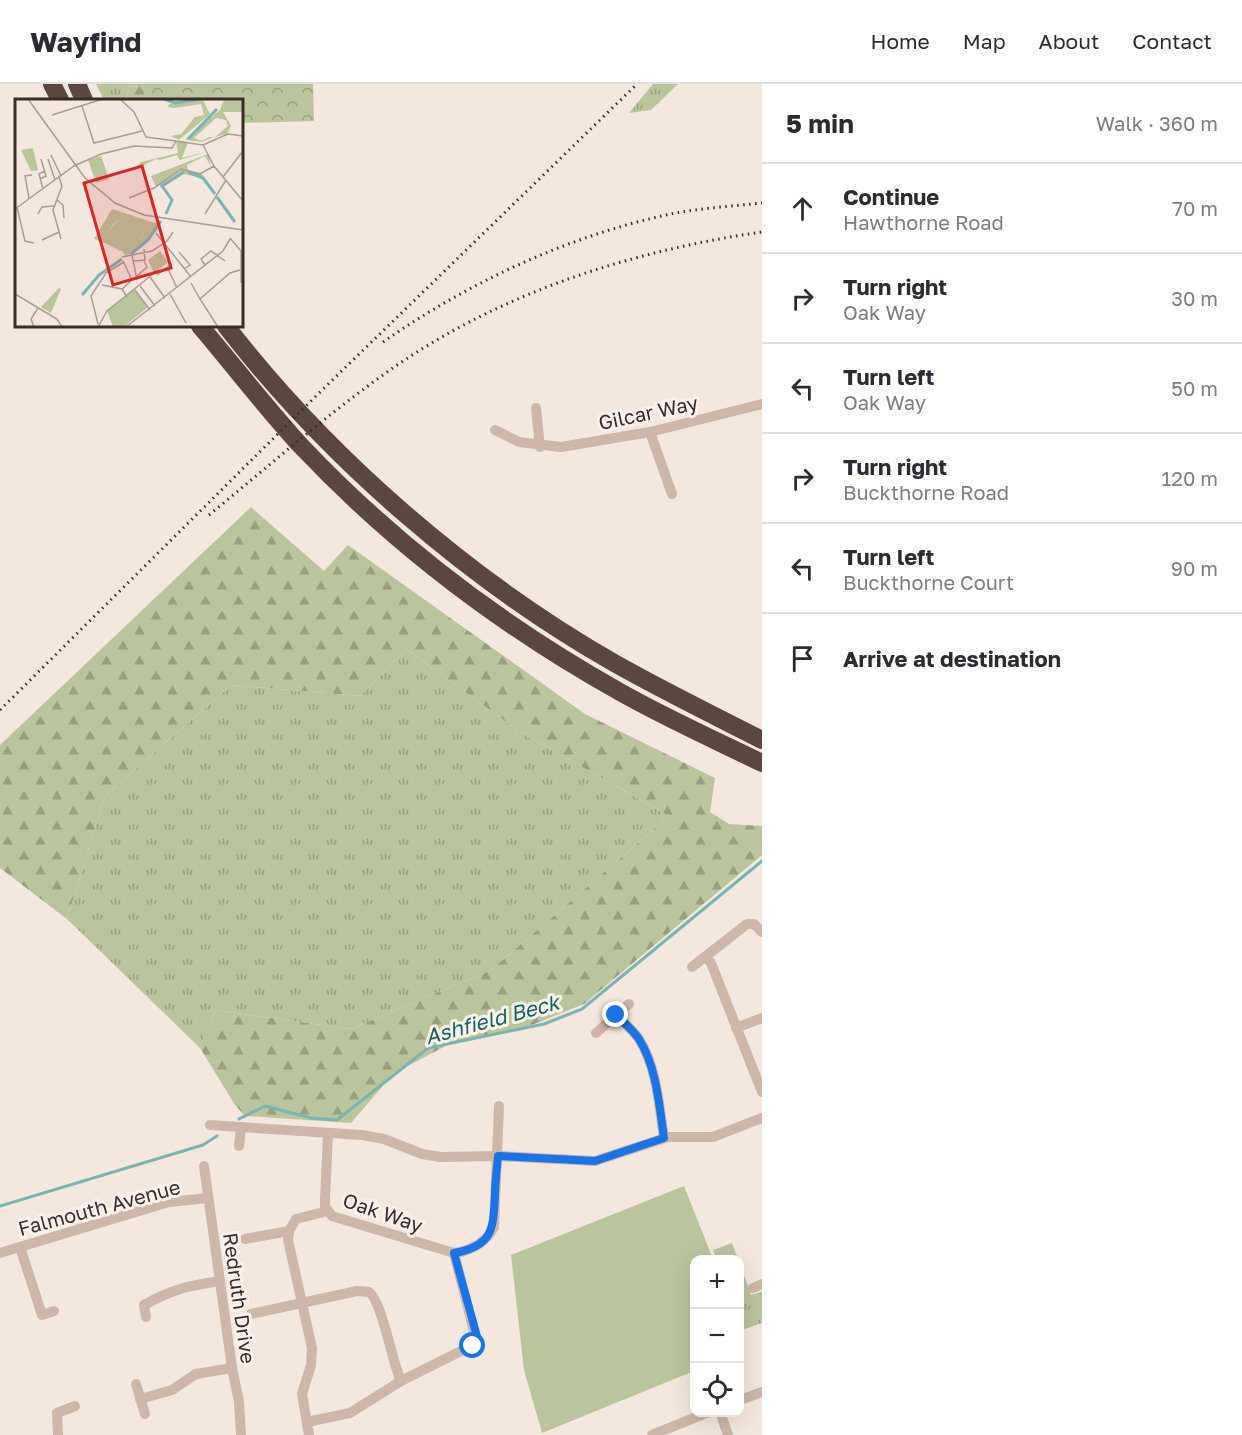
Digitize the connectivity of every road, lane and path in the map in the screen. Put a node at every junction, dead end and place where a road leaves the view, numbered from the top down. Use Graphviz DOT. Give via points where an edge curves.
graph roads {
  1 [pos="52,84"];
  2 [pos="77,84"];
  3 [pos="60,99"];
  4 [pos="84,99"];
  5 [pos="201,327"];
  6 [pos="227,327"];
  7 [pos="762,404"];
  8 [pos="536,408"];
  9 [pos="495,430"];
  10 [pos="650,432"];
  11 [pos="540,447"];
  12 [pos="672,494"];
  13 [pos="762,740"];
  14 [pos="762,764"];
  15 [pos="762,932"];
  16 [pos="706,957"];
  17 [pos="692,968"];
  18 [pos="629,1004"];
  19 [pos="616,1015"];
  20 [pos="762,1018"];
  21 [pos="736,1028"];
  22 [pos="596,1032"];
  23 [pos="762,1092"];
  24 [pos="500,1106"];
  25 [pos="762,1118"];
  26 [pos="210,1125"];
  27 [pos="241,1127"];
  28 [pos="328,1134"];
  29 [pos="664,1138"];
  30 [pos="239,1146"];
  31 [pos="498,1156"];
  32 [pos="204,1166"];
  33 [pos="208,1198"];
  34 [pos="328,1211"];
  35 [pos="289,1231"];
  36 [pos="245,1239"];
  37 [pos="20,1247"];
  38 [pos="0,1253"];
  39 [pos="454,1253"];
  40 [pos="220,1281"];
  41 [pos="303,1303"];
  42 [pos="54,1311"];
  43 [pos="252,1314"];
  44 [pos="146,1317"];
  45 [pos="232,1368"];
  46 [pos="401,1381"];
  47 [pos="136,1384"];
  48 [pos="762,1392"];
  49 [pos="140,1399"];
  50 [pos="744,1399"];
  51 [pos="75,1406"];
  52 [pos="145,1414"];
  53 [pos="699,1417"];
  54 [pos="721,1417"];
  55 [pos="307,1422"];
  56 [pos="58,1435"];
  57 [pos="241,1435"];
  58 [pos="309,1435"];
  59 [pos="652,1435"];
  60 [pos="728,1435"];
  1 -- 3 [label="highway"];
  2 -- 4 [label="highway"];
  5 -- 14 [label="highway" via="302,446 439,571 501,616 621,692"];
  6 -- 13 [label="highway" via="338,452 450,549 560,629 616,664"];
  7 -- 10 [label="street, Gilcar Way"];
  8 -- 11 [label="street"];
  9 -- 11 [label="street, Gilcar Way"];
  10 -- 11 [label="street, Gilcar Way"];
  10 -- 12 [label="street"];
  15 -- 16 [label="street" via="754,924 747,924"];
  16 -- 17 [label="street"];
  16 -- 21 [label="street"];
  18 -- 19 [label="street"];
  19 -- 22 [label="street"];
  19 -- 29 [label="street" via="638,1037 645,1052 656,1082"];
  20 -- 21 [label="street"];
  21 -- 23 [label="street"];
  24 -- 31 [label="street"];
  25 -- 29 [label="street" via="713,1137"];
  26 -- 27 [label="street"];
  27 -- 28 [label="street"];
  27 -- 30 [label="street"];
  28 -- 31 [label="street" via="362,1134 440,1157"];
  28 -- 34 [label="street"];
  29 -- 31 [label="street" via="595,1161"];
  31 -- 39 [label="street" via="494,1227 473,1247"];
  32 -- 33 [label="street, Redruth Drive"];
  33 -- 37 [label="street, Falmouth Avenue" via="169,1202"];
  33 -- 40 [label="street, Redruth Drive"];
  34 -- 35 [label="street, Oak Way" via="296,1219"];
  34 -- 39 [label="street, Oak Way" via="341,1221"];
  35 -- 36 [label="street"];
  35 -- 41 [label="street"];
  37 -- 38 [label="street, Falmouth Avenue"];
  37 -- 42 [label="street" via="42,1315"];
  39 -- 46 [label="street" via="477,1343"];
  40 -- 44 [label="street" via="166,1293 144,1305"];
  40 -- 45 [label="street, Redruth Drive"];
  41 -- 43 [label="street"];
  41 -- 46 [label="street" via="357,1292 374,1295"];
  41 -- 55 [label="street" via="312,1348 303,1394"];
  45 -- 49 [label="street" via="196,1374 172,1390"];
  45 -- 57 [label="street, Redruth Drive"];
  46 -- 55 [label="street" via="350,1413"];
  47 -- 49 [label="street"];
  48 -- 50 [label="street"];
  49 -- 52 [label="street"];
  51 -- 56 [label="street" via="57,1413"];
  53 -- 59 [label="street"];
  54 -- 60 [label="street"];
  55 -- 58 [label="street"];
}
